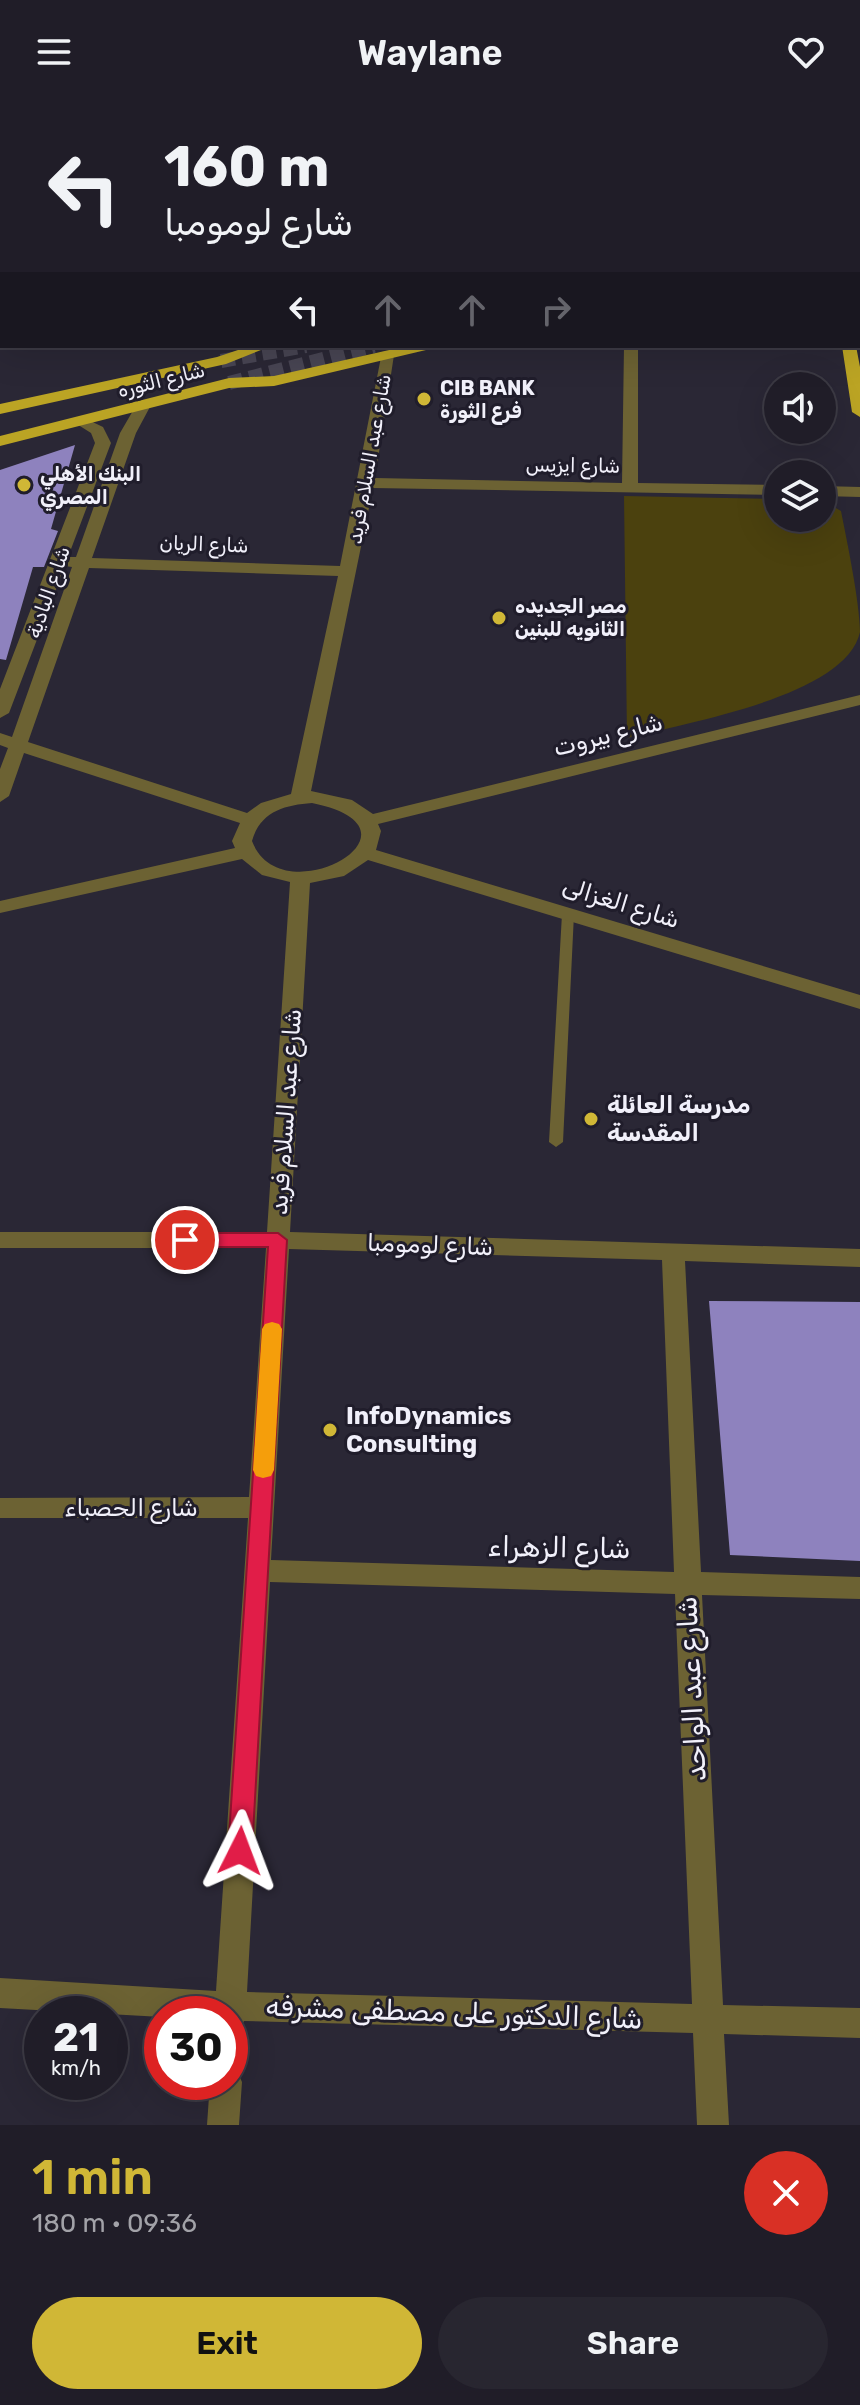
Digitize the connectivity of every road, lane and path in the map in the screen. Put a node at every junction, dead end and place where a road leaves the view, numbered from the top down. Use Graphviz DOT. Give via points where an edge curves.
graph roads {
  1 [pos="517,104"];
  2 [pos="524,104"];
  3 [pos="258,348"];
  4 [pos="417,348"];
  5 [pos="631,348"];
  6 [pos="849,348"];
  7 [pos="387,355"];
  8 [pos="143,405"];
  9 [pos="0,409"];
  10 [pos="860,412"];
  11 [pos="80,421"];
  12 [pos="0,441"];
  13 [pos="366,483"];
  14 [pos="630,488"];
  15 [pos="764,490"];
  16 [pos="836,491"];
  17 [pos="860,492"];
  18 [pos="58,561"];
  19 [pos="82,562"];
  20 [pos="348,571"];
  21 [pos="860,700"];
  22 [pos="0,713"];
  23 [pos="9,742"];
  24 [pos="0,796"];
  25 [pos="300,798"];
  26 [pos="250,820"];
  27 [pos="368,821"];
  28 [pos="245,852"];
  29 [pos="366,853"];
  30 [pos="300,877"];
  31 [pos="0,907"];
  32 [pos="568,914"];
  33 [pos="860,1002"];
  34 [pos="556,1142"];
  35 [pos="0,1240"];
  36 [pos="278,1240"];
  37 [pos="673,1253"];
  38 [pos="860,1258"];
  39 [pos="261,1507"];
  40 [pos="0,1508"];
  41 [pos="257,1571"];
  42 [pos="686,1582"];
  43 [pos="860,1588"];
  44 [pos="0,1993"];
  45 [pos="231,1996"];
  46 [pos="144,2004"];
  47 [pos="248,2011"];
  48 [pos="707,2019"];
  49 [pos="860,2023"];
  50 [pos="225,2100"];
  51 [pos="223,2125"];
  52 [pos="713,2125"];
  1 -- 2 [label="path"];
  3 -- 9 [label="highway, شارع الثوره" via="221,361"];
  4 -- 7 [label="highway, شارع الثوره"];
  5 -- 14 [label="street"];
  6 -- 10 [label="highway"];
  7 -- 8 [label="highway, شارع الثوره" via="274,381 229,383"];
  7 -- 13 [label="street, شارع عبد السلام فريد"];
  8 -- 11 [label="highway, شارع الثوره"];
  8 -- 19 [label="street, شارع البادية"];
  11 -- 12 [label="highway, شارع الثوره"];
  11 -- 18 [label="street, شارع البادية" via="98,430 103,443"];
  13 -- 14 [label="street, شارع ايزيس"];
  13 -- 20 [label="street, شارع عبد السلام فريد"];
  14 -- 15 [label="street, شارع ايزيس"];
  16 -- 17 [label="street"];
  18 -- 19 [label="street, شارع الريان"];
  18 -- 22 [label="street, شارع البادية"];
  19 -- 20 [label="street, شارع الريان"];
  19 -- 23 [label="street, شارع البادية"];
  20 -- 25 [label="street, شارع عبد السلام فريد"];
  21 -- 27 [label="street, شارع بيروت"];
  23 -- 24 [label="street, شارع البادية"];
  23 -- 26 [label="street"];
  25 -- 26 [label="street" via="271,805"];
  25 -- 27 [label="street" via="335,801"];
  26 -- 28 [label="street" via="244,830"];
  27 -- 29 [label="street" via="373,837"];
  28 -- 30 [label="street" via="266,869"];
  28 -- 31 [label="street"];
  29 -- 30 [label="street" via="346,869"];
  29 -- 32 [label="street, شارع الغزالى"];
  30 -- 36 [label="street, شارع عبد السلام فريد"];
  32 -- 33 [label="street, شارع الغزالى"];
  32 -- 34 [label="lane"];
  35 -- 36 [label="street, شارع لومومبا"];
  36 -- 37 [label="street, شارع لومومبا"];
  36 -- 39 [label="street, شارع عبد السلام فريد"];
  37 -- 38 [label="street, شارع لومومبا"];
  37 -- 42 [label="street, شارع عبد الواحد"];
  39 -- 40 [label="street, شارع الحصباء"];
  39 -- 41 [label="street, شارع عبد السلام فريد"];
  41 -- 42 [label="street, شارع الزهراء"];
  41 -- 45 [label="street, شارع عبد السلام فريد"];
  42 -- 43 [label="street, شارع الزهراء"];
  42 -- 48 [label="street, شارع عبد الواحد"];
  44 -- 46 [label="street, شارع الدكتور على مصطفى مشرفه"];
  47 -- 48 [label="street, شارع الدكتور على مصطفى مشرفه"];
  48 -- 49 [label="street, شارع الدكتور على مصطفى مشرفه"];
  48 -- 52 [label="street, شارع عبد الواحد"];
  50 -- 51 [label="street"];
}
